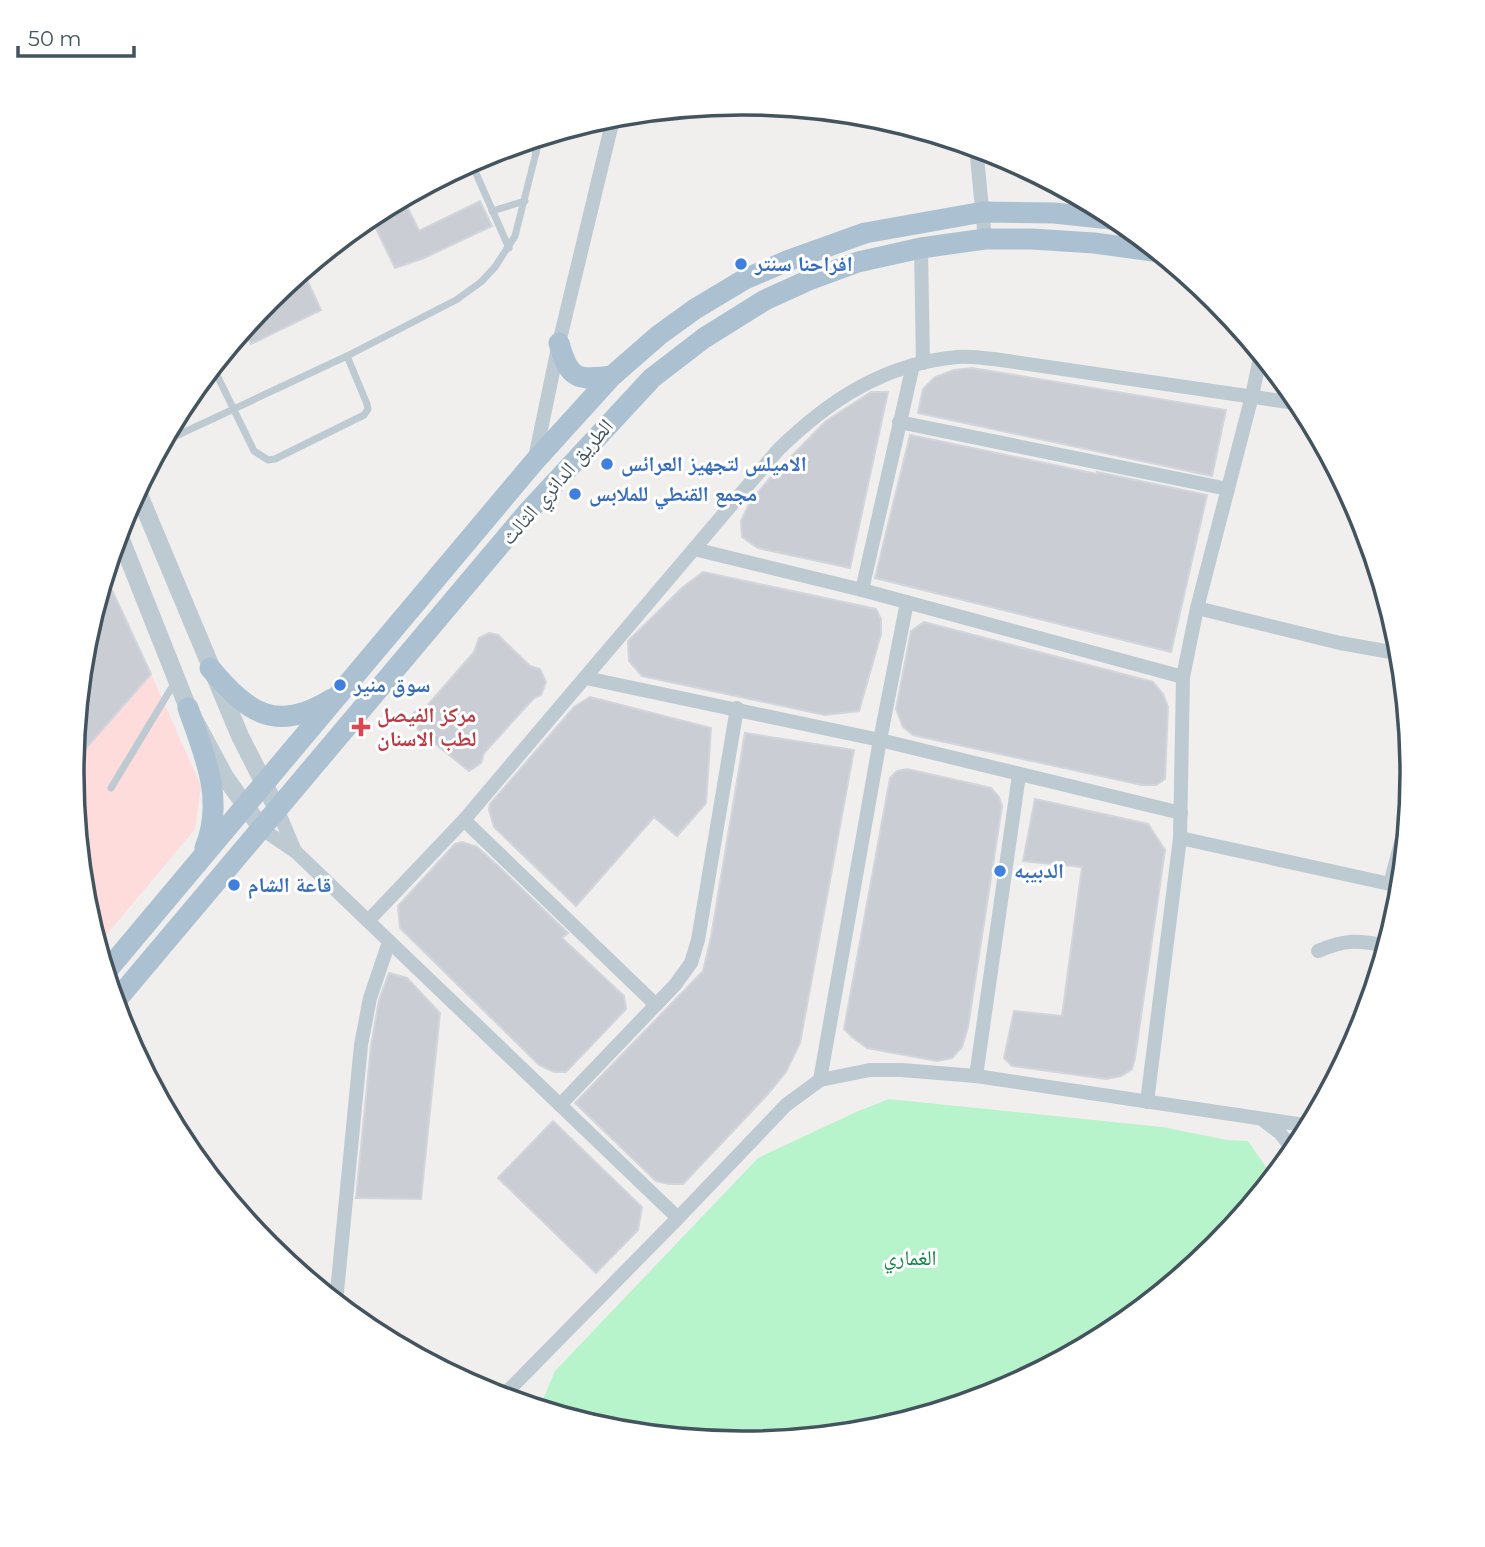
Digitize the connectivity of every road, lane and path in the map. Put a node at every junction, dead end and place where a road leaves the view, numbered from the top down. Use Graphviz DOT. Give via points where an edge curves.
graph roads {
  1 [pos="611,129"];
  2 [pos="537,148"];
  3 [pos="534,149"];
  4 [pos="536,154"];
  5 [pos="977,159"];
  6 [pos="475,172"];
  7 [pos="525,201"];
  8 [pos="492,211"];
  9 [pos="983,212"];
  10 [pos="1093,217"];
  11 [pos="985,239"];
  12 [pos="509,248"];
  13 [pos="921,248"];
  14 [pos="1141,249"];
  15 [pos="559,343"];
  16 [pos="347,356"];
  17 [pos="918,364"];
  18 [pos="1259,365"];
  19 [pos="218,376"];
  20 [pos="612,376"];
  21 [pos="1252,396"];
  22 [pos="1285,401"];
  23 [pos="233,409"];
  24 [pos="899,422"];
  25 [pos="178,435"];
  26 [pos="534,462"];
  27 [pos="1228,489"];
  28 [pos="142,503"];
  29 [pos="125,547"];
  30 [pos="694,549"];
  31 [pos="862,590"];
  32 [pos="907,602"];
  33 [pos="1197,608"];
  34 [pos="1389,651"];
  35 [pos="210,668"];
  36 [pos="1183,677"];
  37 [pos="586,678"];
  38 [pos="177,679"];
  39 [pos="342,692"];
  40 [pos="188,708"];
  41 [pos="737,708"];
  42 [pos="880,740"];
  43 [pos="1019,775"];
  44 [pos="264,784"];
  45 [pos="111,788"];
  46 [pos="245,805"];
  47 [pos="278,811"];
  48 [pos="1181,813"];
  49 [pos="464,820"];
  50 [pos="262,829"];
  51 [pos="1180,838"];
  52 [pos="296,852"];
  53 [pos="201,859"];
  54 [pos="1391,884"];
  55 [pos="368,921"];
  56 [pos="388,942"];
  57 [pos="1379,944"];
  58 [pos="1318,951"];
  59 [pos="112,964"];
  60 [pos="122,993"];
  61 [pos="656,1005"];
  62 [pos="976,1076"];
  63 [pos="820,1080"];
  64 [pos="1147,1102"];
  65 [pos="560,1105"];
  66 [pos="1262,1119"];
  67 [pos="1299,1124"];
  68 [pos="1288,1142"];
  69 [pos="678,1218"];
  70 [pos="337,1292"];
  71 [pos="510,1389"];
  1 -- 15 [label="street"];
  2 -- 4 [label="lane"];
  3 -- 4 [label="lane"];
  4 -- 7 [label="lane"];
  5 -- 9 [label="street"];
  6 -- 8 [label="lane"];
  7 -- 8 [label="lane"];
  7 -- 12 [label="lane"];
  8 -- 12 [label="lane"];
  9 -- 10 [label="main road, الطريق الدائري الثالث"];
  9 -- 11 [label="street"];
  9 -- 20 [label="main road, الطريق الدائري الثالث" via="865,233 776,265 695,309"];
  11 -- 13 [label="main road, الطريق الدائري الثالث"];
  11 -- 14 [label="main road, الطريق الدائري الثالث"];
  12 -- 16 [label="lane" via="469,292"];
  13 -- 17 [label="street"];
  13 -- 47 [label="main road, الطريق الدائري الثالث" via="858,262 765,300 652,378 526,514"];
  15 -- 20 [label="main road" via="576,377"];
  15 -- 26 [label="street"];
  16 -- 23 [label="lane"];
  16 -- 23 [label="lane" via="368,409 275,459 254,451"];
  17 -- 21 [label="street" via="958,356 995,359"];
  17 -- 24 [label="street"];
  17 -- 30 [label="street" via="868,381 804,425"];
  18 -- 21 [label="street"];
  19 -- 23 [label="lane"];
  20 -- 26 [label="main road, الطريق الدائري الثالث"];
  21 -- 22 [label="street"];
  21 -- 27 [label="street"];
  23 -- 25 [label="lane"];
  24 -- 27 [label="street"];
  24 -- 31 [label="street"];
  26 -- 39 [label="main road, الطريق الدائري الثالث"];
  27 -- 33 [label="street"];
  28 -- 35 [label="street"];
  29 -- 38 [label="street"];
  30 -- 31 [label="street"];
  30 -- 37 [label="street"];
  31 -- 32 [label="street"];
  32 -- 36 [label="street"];
  32 -- 42 [label="street"];
  33 -- 34 [label="street"];
  33 -- 36 [label="street"];
  35 -- 39 [label="main road" via="244,704 272,717 305,713"];
  35 -- 44 [label="street"];
  36 -- 48 [label="street"];
  37 -- 41 [label="street"];
  37 -- 49 [label="street"];
  38 -- 40 [label="street"];
  38 -- 45 [label="lane"];
  39 -- 44 [label="main road, الطريق الدائري الثالث"];
  40 -- 46 [label="street"];
  40 -- 53 [label="main road" via="214,794 210,835"];
  41 -- 42 [label="street"];
  41 -- 61 [label="street" via="698,940 691,963"];
  42 -- 43 [label="street"];
  42 -- 63 [label="street"];
  43 -- 48 [label="street"];
  43 -- 62 [label="street"];
  44 -- 46 [label="main road, الطريق الدائري الثالث"];
  44 -- 47 [label="street"];
  46 -- 50 [label="street"];
  46 -- 53 [label="main road, الطريق الدائري الثالث"];
  47 -- 50 [label="main road, الطريق الدائري الثالث"];
  47 -- 52 [label="street"];
  48 -- 51 [label="street"];
  49 -- 55 [label="street"];
  49 -- 61 [label="street"];
  50 -- 52 [label="street"];
  50 -- 60 [label="main road, الطريق الدائري الثالث"];
  51 -- 54 [label="street"];
  51 -- 64 [label="street"];
  52 -- 55 [label="street"];
  53 -- 59 [label="main road, الطريق الدائري الثالث"];
  55 -- 56 [label="street"];
  56 -- 65 [label="street"];
  56 -- 70 [label="street" via="361,1045"];
  57 -- 58 [label="street" via="1356,939"];
  61 -- 65 [label="street"];
  62 -- 63 [label="street" via="870,1070"];
  62 -- 64 [label="street"];
  63 -- 69 [label="street" via="786,1105"];
  64 -- 66 [label="street"];
  65 -- 69 [label="street"];
  66 -- 67 [label="street"];
  66 -- 68 [label="street"];
  69 -- 71 [label="street"];
}
